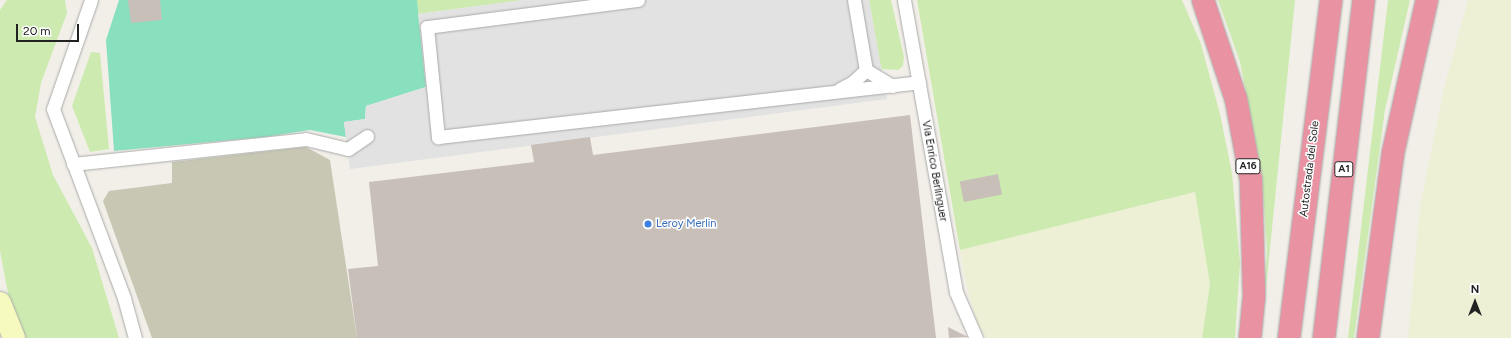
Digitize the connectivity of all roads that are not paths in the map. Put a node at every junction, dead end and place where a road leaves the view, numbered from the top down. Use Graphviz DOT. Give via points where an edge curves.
graph roads {
  1 [pos="91,0"];
  2 [pos="638,0"];
  3 [pos="854,0"];
  4 [pos="904,0"];
  5 [pos="1203,0"];
  6 [pos="1331,0"];
  7 [pos="1364,0"];
  8 [pos="1427,0"];
  9 [pos="866,70"];
  10 [pos="919,82"];
  11 [pos="893,86"];
  12 [pos="833,92"];
  13 [pos="367,136"];
  14 [pos="73,164"];
  15 [pos="0,303"];
  16 [pos="14,338"];
  17 [pos="135,338"];
  18 [pos="976,338"];
  19 [pos="1250,338"];
  20 [pos="1289,338"];
  21 [pos="1324,338"];
  22 [pos="1368,338"];
  1 -- 14 [label="lane" via="53,109"];
  2 -- 12 [label="lane" via="427,27 438,138"];
  3 -- 9 [label="lane"];
  4 -- 10 [label="lane, Via Enrico Berlinguer"];
  5 -- 19 [label="highway, A16" via="1236,98 1251,180 1254,297"];
  6 -- 20 [label="highway, Autostrada del Sole"];
  7 -- 21 [label="highway, A1"];
  8 -- 22 [label="highway" via="1393,153"];
  9 -- 11 [label="lane"];
  9 -- 12 [label="lane" via="853,82"];
  10 -- 11 [label="lane"];
  10 -- 18 [label="lane, Via Enrico Berlinguer" via="956,292"];
  11 -- 12 [label="lane"];
  13 -- 14 [label="lane" via="348,149 306,138"];
  14 -- 17 [label="lane" via="124,298"];
  15 -- 16 [label="main road"];
}
